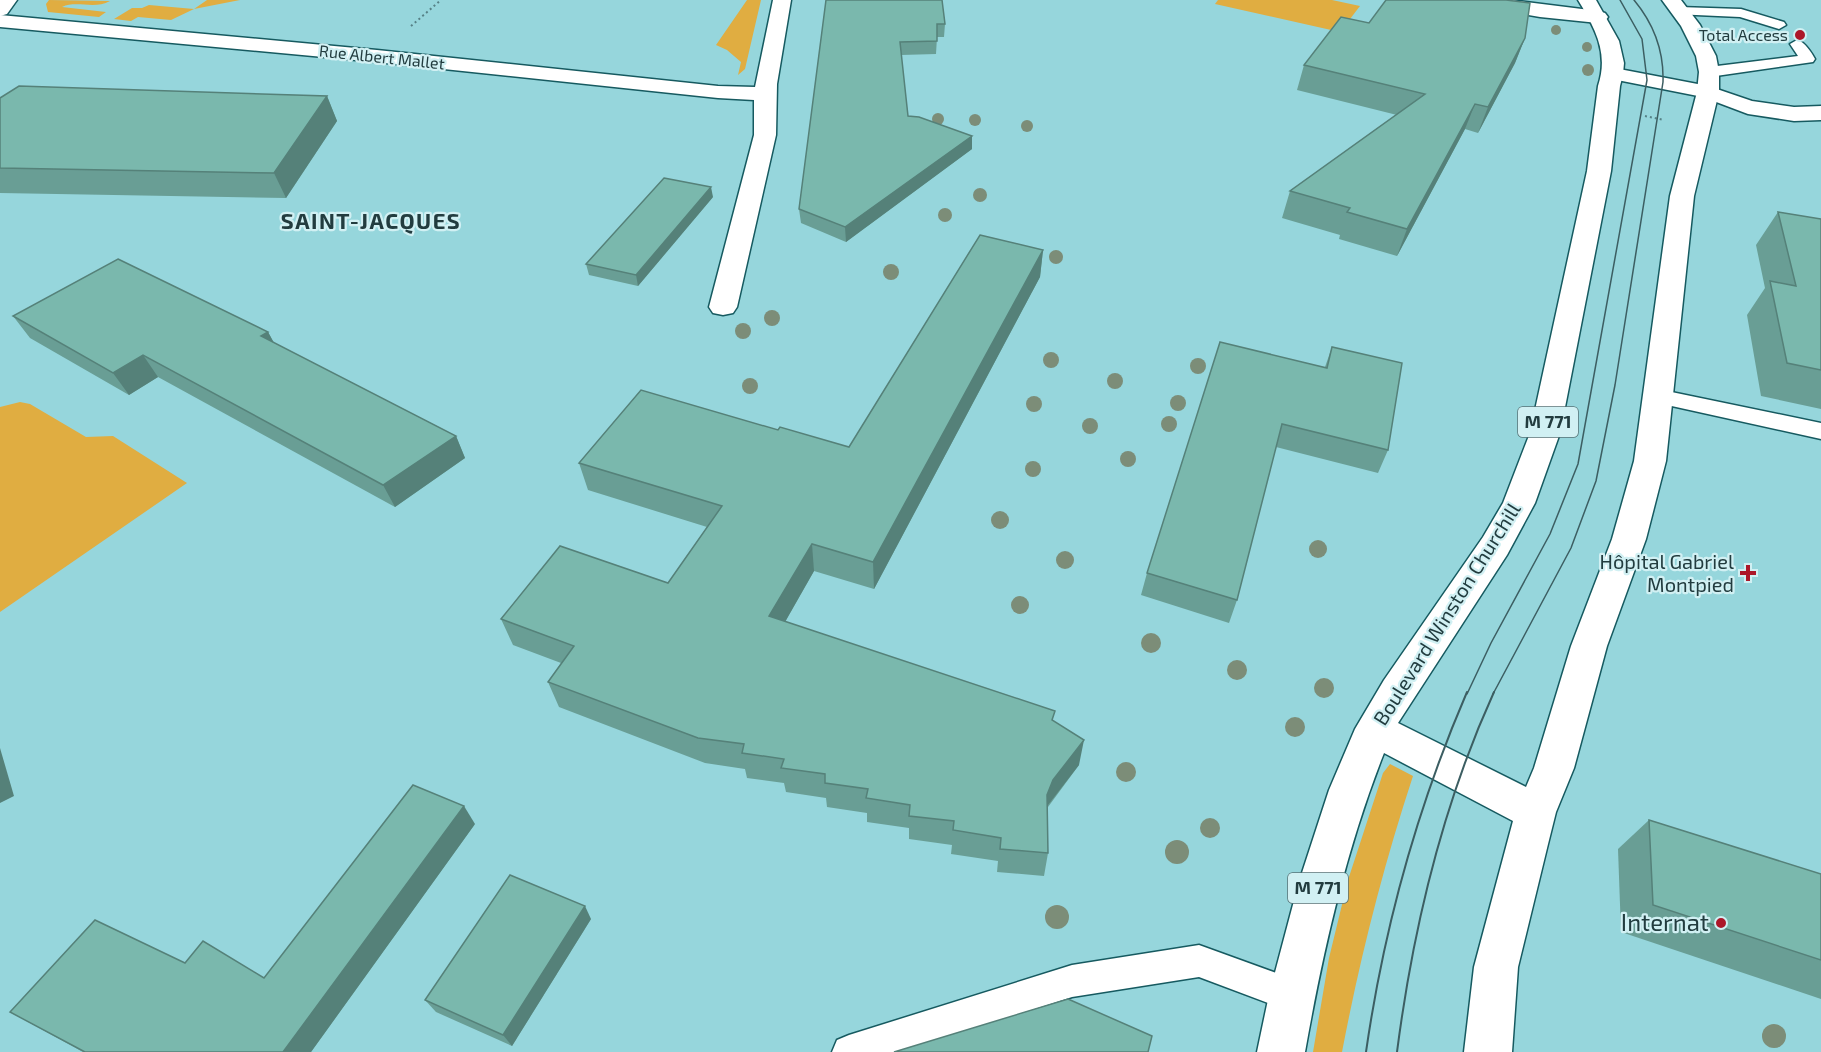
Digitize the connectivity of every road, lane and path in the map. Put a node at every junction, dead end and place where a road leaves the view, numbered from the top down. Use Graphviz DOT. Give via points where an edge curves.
graph roads {
  1 [pos="8,0"];
  2 [pos="782,0"];
  3 [pos="1478,0"];
  4 [pos="1587,0"];
  5 [pos="1675,5"];
  6 [pos="0,10"];
  7 [pos="1598,17"];
  8 [pos="0,21"];
  9 [pos="1779,25"];
  10 [pos="1797,44"];
  11 [pos="1614,74"];
  12 [pos="1708,82"];
  13 [pos="765,94"];
  14 [pos="1606,108"];
  15 [pos="1821,108"];
  16 [pos="1821,113"];
  17 [pos="1699,128"];
  18 [pos="723,307"];
  19 [pos="1657,396"];
  20 [pos="1821,431"];
  21 [pos="1374,729"];
  22 [pos="1536,812"];
  23 [pos="1292,995"];
  24 [pos="849,1052"];
  25 [pos="1281,1052"];
  26 [pos="1488,1052"];
  1 -- 6 [label="main road"];
  2 -- 13 [label="main road"];
  3 -- 7 [label="main road"];
  4 -- 7 [label="main road, Boulevard Winston Churchill / M 771"];
  5 -- 9 [label="lane" via="1741,13"];
  5 -- 12 [label="main road" via="1706,56"];
  7 -- 11 [label="main road, Boulevard Winston Churchill / M 771" via="1611,43"];
  8 -- 13 [label="main road, Rue Albert Mallet"];
  10 -- 12 [label="lane" via="1808,59"];
  11 -- 12 [label="main road"];
  11 -- 14 [label="main road, Boulevard Winston Churchill / M 771"];
  12 -- 15 [label="main road" via="1798,98"];
  12 -- 16 [label="main road" via="1748,107 1794,114"];
  12 -- 17 [label="main road"];
  13 -- 18 [label="main road" via="765,135"];
  14 -- 17 [label="path"];
  14 -- 21 [label="main road, Boulevard Winston Churchill / M 771" via="1586,241 1545,433 1533,470 1495,546"];
  17 -- 19 [label="main road" via="1682,196"];
  19 -- 20 [label="lane"];
  19 -- 22 [label="main road" via="1642,495 1589,646 1554,768"];
  21 -- 22 [label="main road"];
  21 -- 23 [label="main road, Boulevard Winston Churchill / M 771" via="1349,790 1320,882"];
  22 -- 26 [label="main road" via="1496,967"];
  23 -- 24 [label="lane" via="1199,961 1151,967 1072,981"];
  23 -- 25 [label="main road, Boulevard Winston Churchill / M 771"];
}
